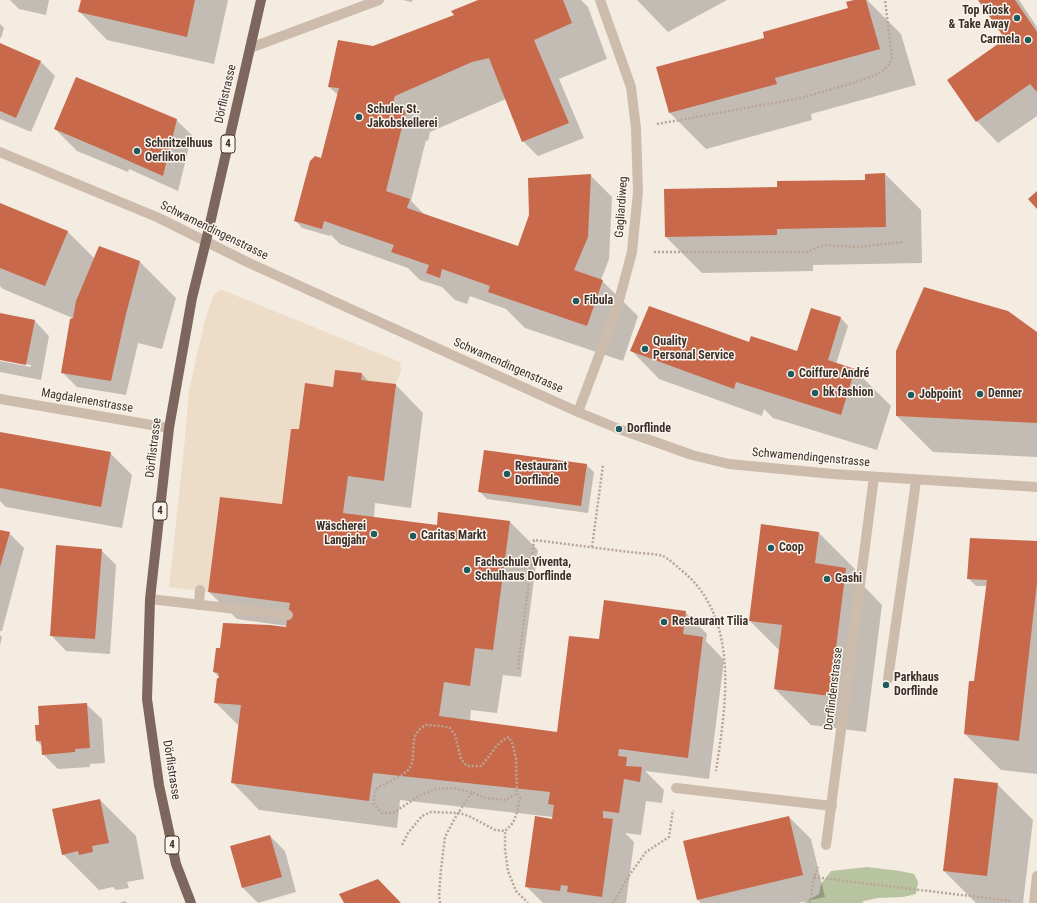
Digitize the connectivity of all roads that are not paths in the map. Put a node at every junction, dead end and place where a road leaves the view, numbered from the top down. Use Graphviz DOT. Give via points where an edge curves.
graph roads {
  1 [pos="261,0"];
  2 [pos="379,0"];
  3 [pos="600,0"];
  4 [pos="250,48"];
  5 [pos="0,152"];
  6 [pos="206,241"];
  7 [pos="0,399"];
  8 [pos="578,412"];
  9 [pos="169,428"];
  10 [pos="874,477"];
  11 [pos="916,480"];
  12 [pos="1037,487"];
  13 [pos="200,590"];
  14 [pos="150,599"];
  15 [pos="199,605"];
  16 [pos="288,615"];
  17 [pos="888,679"];
  18 [pos="676,788"];
  19 [pos="832,806"];
  20 [pos="826,845"];
  21 [pos="1037,876"];
  22 [pos="190,903"];
  23 [pos="1034,903"];
  1 -- 4 [label="main road, Dörflistrasse / 4"];
  2 -- 4 [label="street"];
  3 -- 8 [label="street, Gagliardiweg" via="631,87 636,128 638,192 632,252 617,308"];
  4 -- 6 [label="main road, Dörflistrasse / 4"];
  5 -- 6 [label="street, Schwamendingenstrasse" via="159,218"];
  6 -- 8 [label="street, Schwamendingenstrasse"];
  6 -- 9 [label="main road, Dörflistrasse / 4" via="192,298"];
  7 -- 9 [label="street, Magdalenenstrasse"];
  8 -- 10 [label="street, Schwamendingenstrasse" via="692,455 729,464"];
  9 -- 14 [label="main road, Dörflistrasse / 4"];
  10 -- 11 [label="street, Schwamendingenstrasse"];
  10 -- 19 [label="street, Dorflindenstrasse"];
  11 -- 12 [label="street, Schwamendingenstrasse"];
  11 -- 17 [label="street"];
  13 -- 15 [label="street"];
  14 -- 15 [label="street"];
  14 -- 22 [label="main road, Dörflistrasse / 4" via="148,707 161,792 176,864"];
  15 -- 16 [label="street"];
  18 -- 19 [label="street"];
  19 -- 20 [label="street, Dorflindenstrasse"];
  21 -- 23 [label="street"];
}
